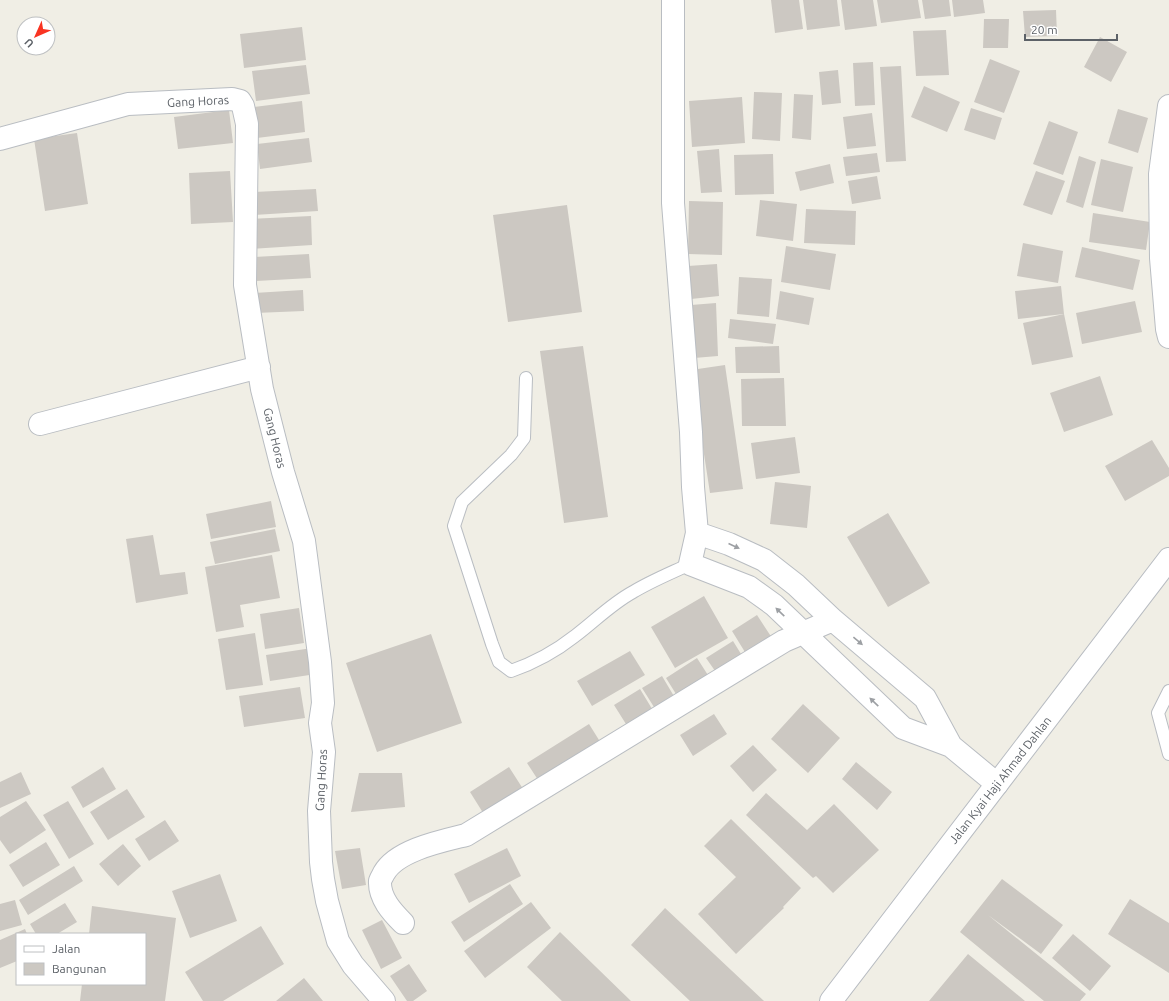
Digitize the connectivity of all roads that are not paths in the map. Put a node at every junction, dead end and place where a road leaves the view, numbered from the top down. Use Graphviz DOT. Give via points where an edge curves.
graph roads {
  1 [pos="673,0"];
  2 [pos="1169,106"];
  3 [pos="0,139"];
  4 [pos="1169,337"];
  5 [pos="259,367"];
  6 [pos="526,378"];
  7 [pos="40,424"];
  8 [pos="697,534"];
  9 [pos="1169,559"];
  10 [pos="690,564"];
  11 [pos="833,620"];
  12 [pos="803,633"];
  13 [pos="1169,691"];
  14 [pos="951,746"];
  15 [pos="1169,754"];
  16 [pos="997,784"];
  17 [pos="403,923"];
  18 [pos="384,1001"];
  19 [pos="831,1001"];
  1 -- 8 [label="street" via="673,203"];
  2 -- 4 [label="street" via="1160,174 1160,258"];
  3 -- 5 [label="street, Gang Horas" via="128,104 232,99 240,101 247,124 246,285"];
  5 -- 7 [label="street"];
  5 -- 18 [label="street, Gang Horas" via="283,472 304,541 320,662 323,704 320,723 324,752 320,848 327,901 338,940 353,966"];
  6 -- 10 [label="lane" via="524,438 511,455 462,502 454,526 499,662 511,671 526,666 576,636 600,614 633,592"];
  8 -- 10 [label="street"];
  8 -- 11 [label="street, one-way" via="729,544 764,560 796,585"];
  9 -- 16 [label="street, Jalan Kyai Haji Ahmad Dahlan"];
  12 -- 10 [label="street, one-way" via="774,605 749,587"];
  11 -- 12 [label="street"];
  11 -- 14 [label="street, one-way" via="925,698"];
  14 -- 12 [label="street, one-way" via="903,728"];
  12 -- 17 [label="street" via="784,641 466,835 432,843 388,866 380,880 382,895"];
  13 -- 15 [label="lane" via="1158,713"];
  14 -- 16 [label="street"];
  16 -- 19 [label="street, Jalan Kyai Haji Ahmad Dahlan"];
}
